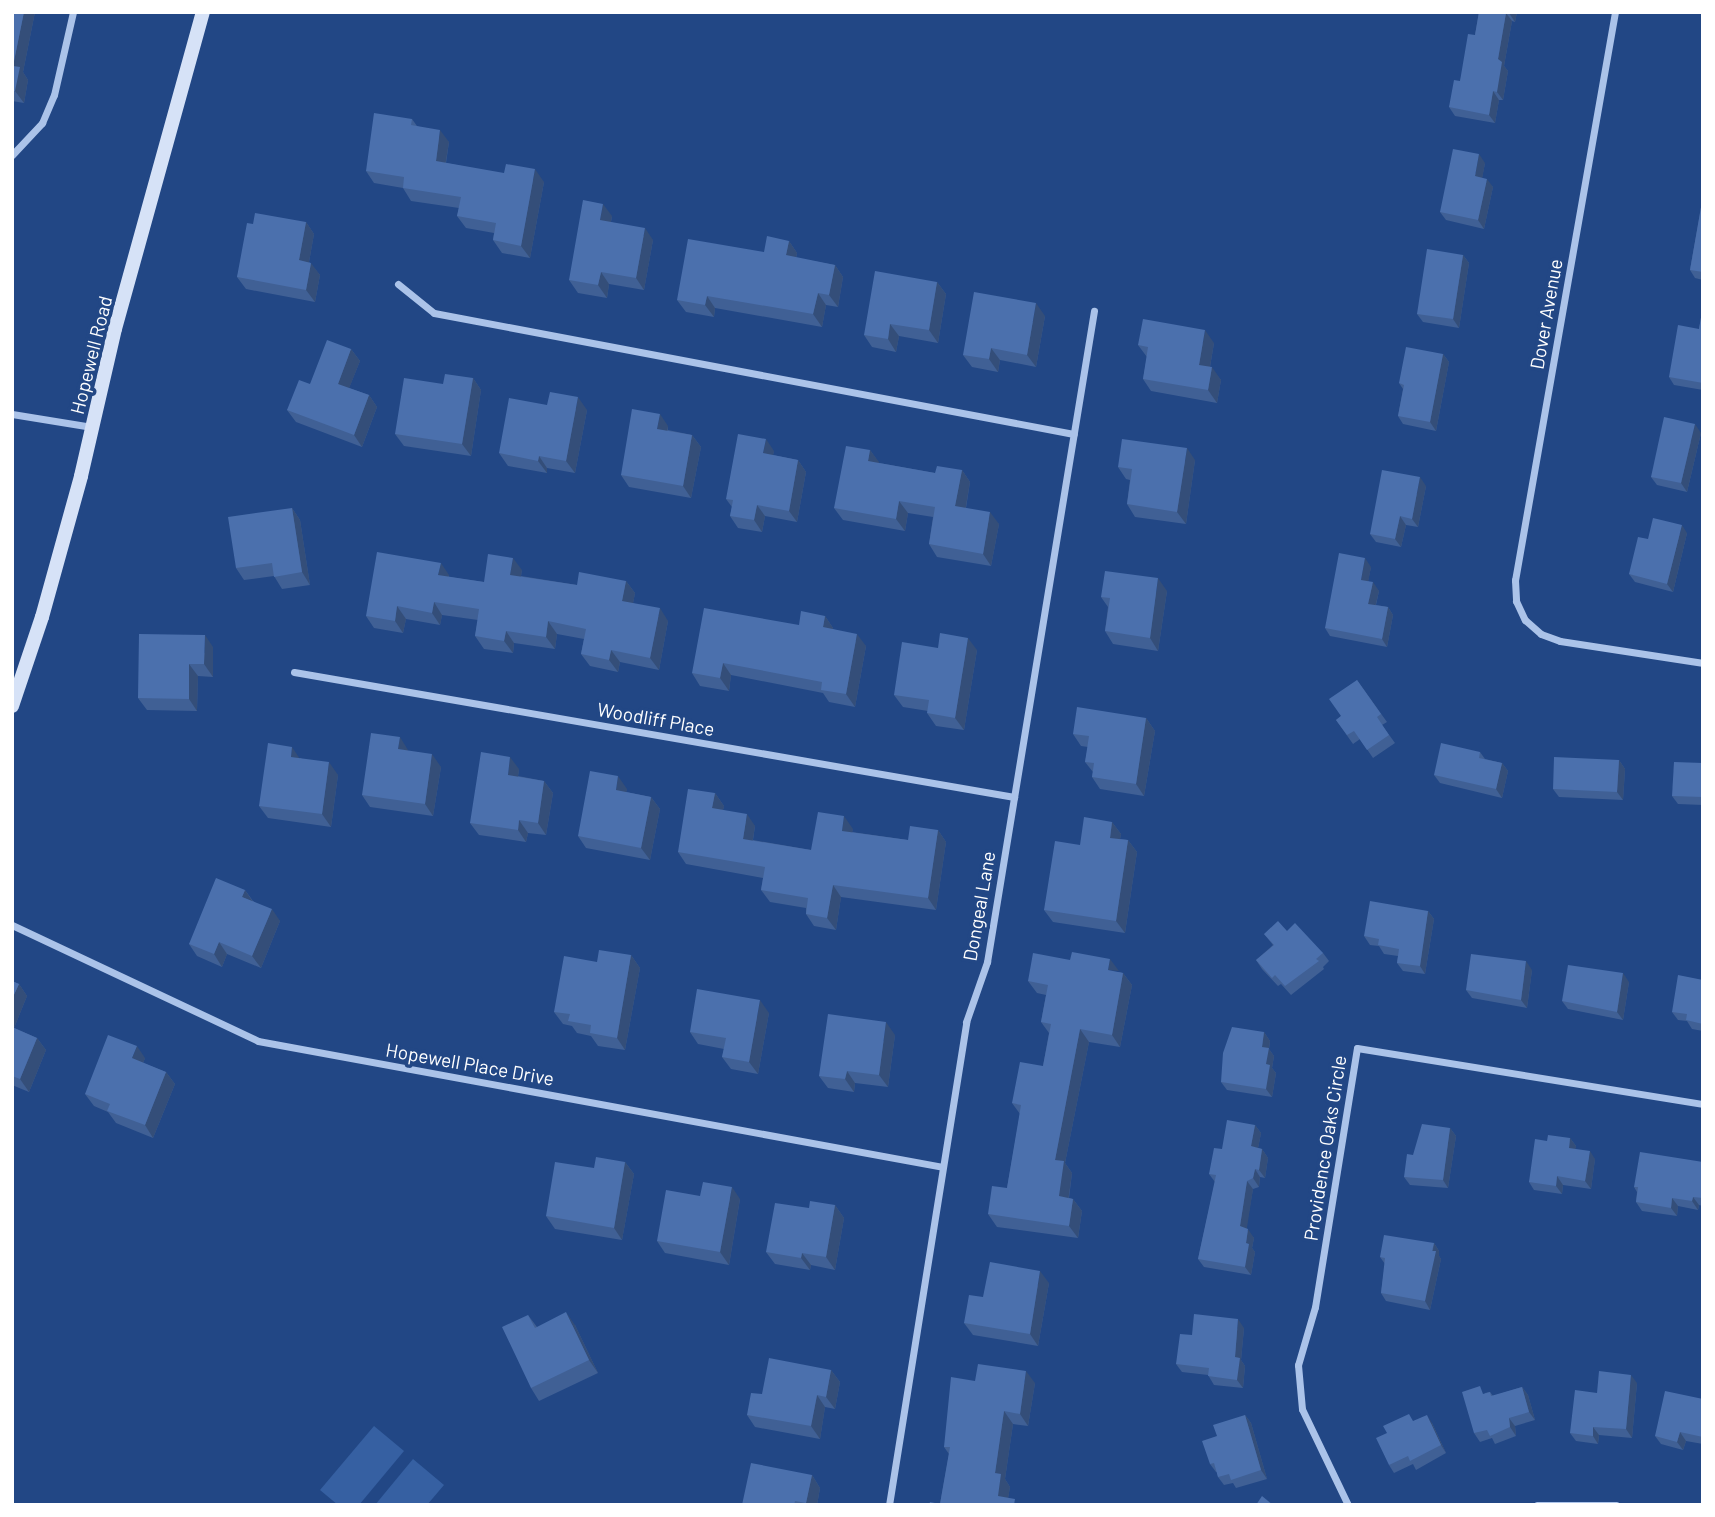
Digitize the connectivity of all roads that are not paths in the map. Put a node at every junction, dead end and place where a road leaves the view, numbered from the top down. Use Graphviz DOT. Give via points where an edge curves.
graph roads {
  1 [pos="73,12"];
  2 [pos="203,12"];
  3 [pos="1615,12"];
  4 [pos="12,155"];
  5 [pos="398,284"];
  6 [pos="1094,311"];
  7 [pos="12,414"];
  8 [pos="93,427"];
  9 [pos="1074,434"];
  10 [pos="1703,663"];
  11 [pos="293,672"];
  12 [pos="12,706"];
  13 [pos="1014,797"];
  14 [pos="12,925"];
  15 [pos="1703,1104"];
  16 [pos="943,1167"];
  17 [pos="889,1505"];
  18 [pos="1348,1505"];
  19 [pos="1536,1505"];
  20 [pos="1616,1505"];
  1 -- 4 [label="street" via="54,95 42,123"];
  2 -- 8 [label="street, Hopewell Road"];
  3 -- 10 [label="street, Dover Avenue" via="1515,580 1516,601 1525,620 1541,635"];
  5 -- 9 [label="street" via="433,313"];
  6 -- 9 [label="street, Dongeal Lane"];
  7 -- 8 [label="street"];
  8 -- 12 [label="street, Hopewell Road" via="42,617"];
  9 -- 13 [label="street, Dongeal Lane"];
  11 -- 13 [label="street, Woodliff Place"];
  13 -- 16 [label="street, Dongeal Lane" via="987,962 966,1022"];
  14 -- 16 [label="street, Hopewell Place Drive" via="258,1041"];
  15 -- 18 [label="street, Providence Oaks Circle" via="1357,1048 1315,1307 1298,1365 1302,1409"];
  16 -- 17 [label="street, Dongeal Lane"];
  19 -- 20 [label="street"];
}
